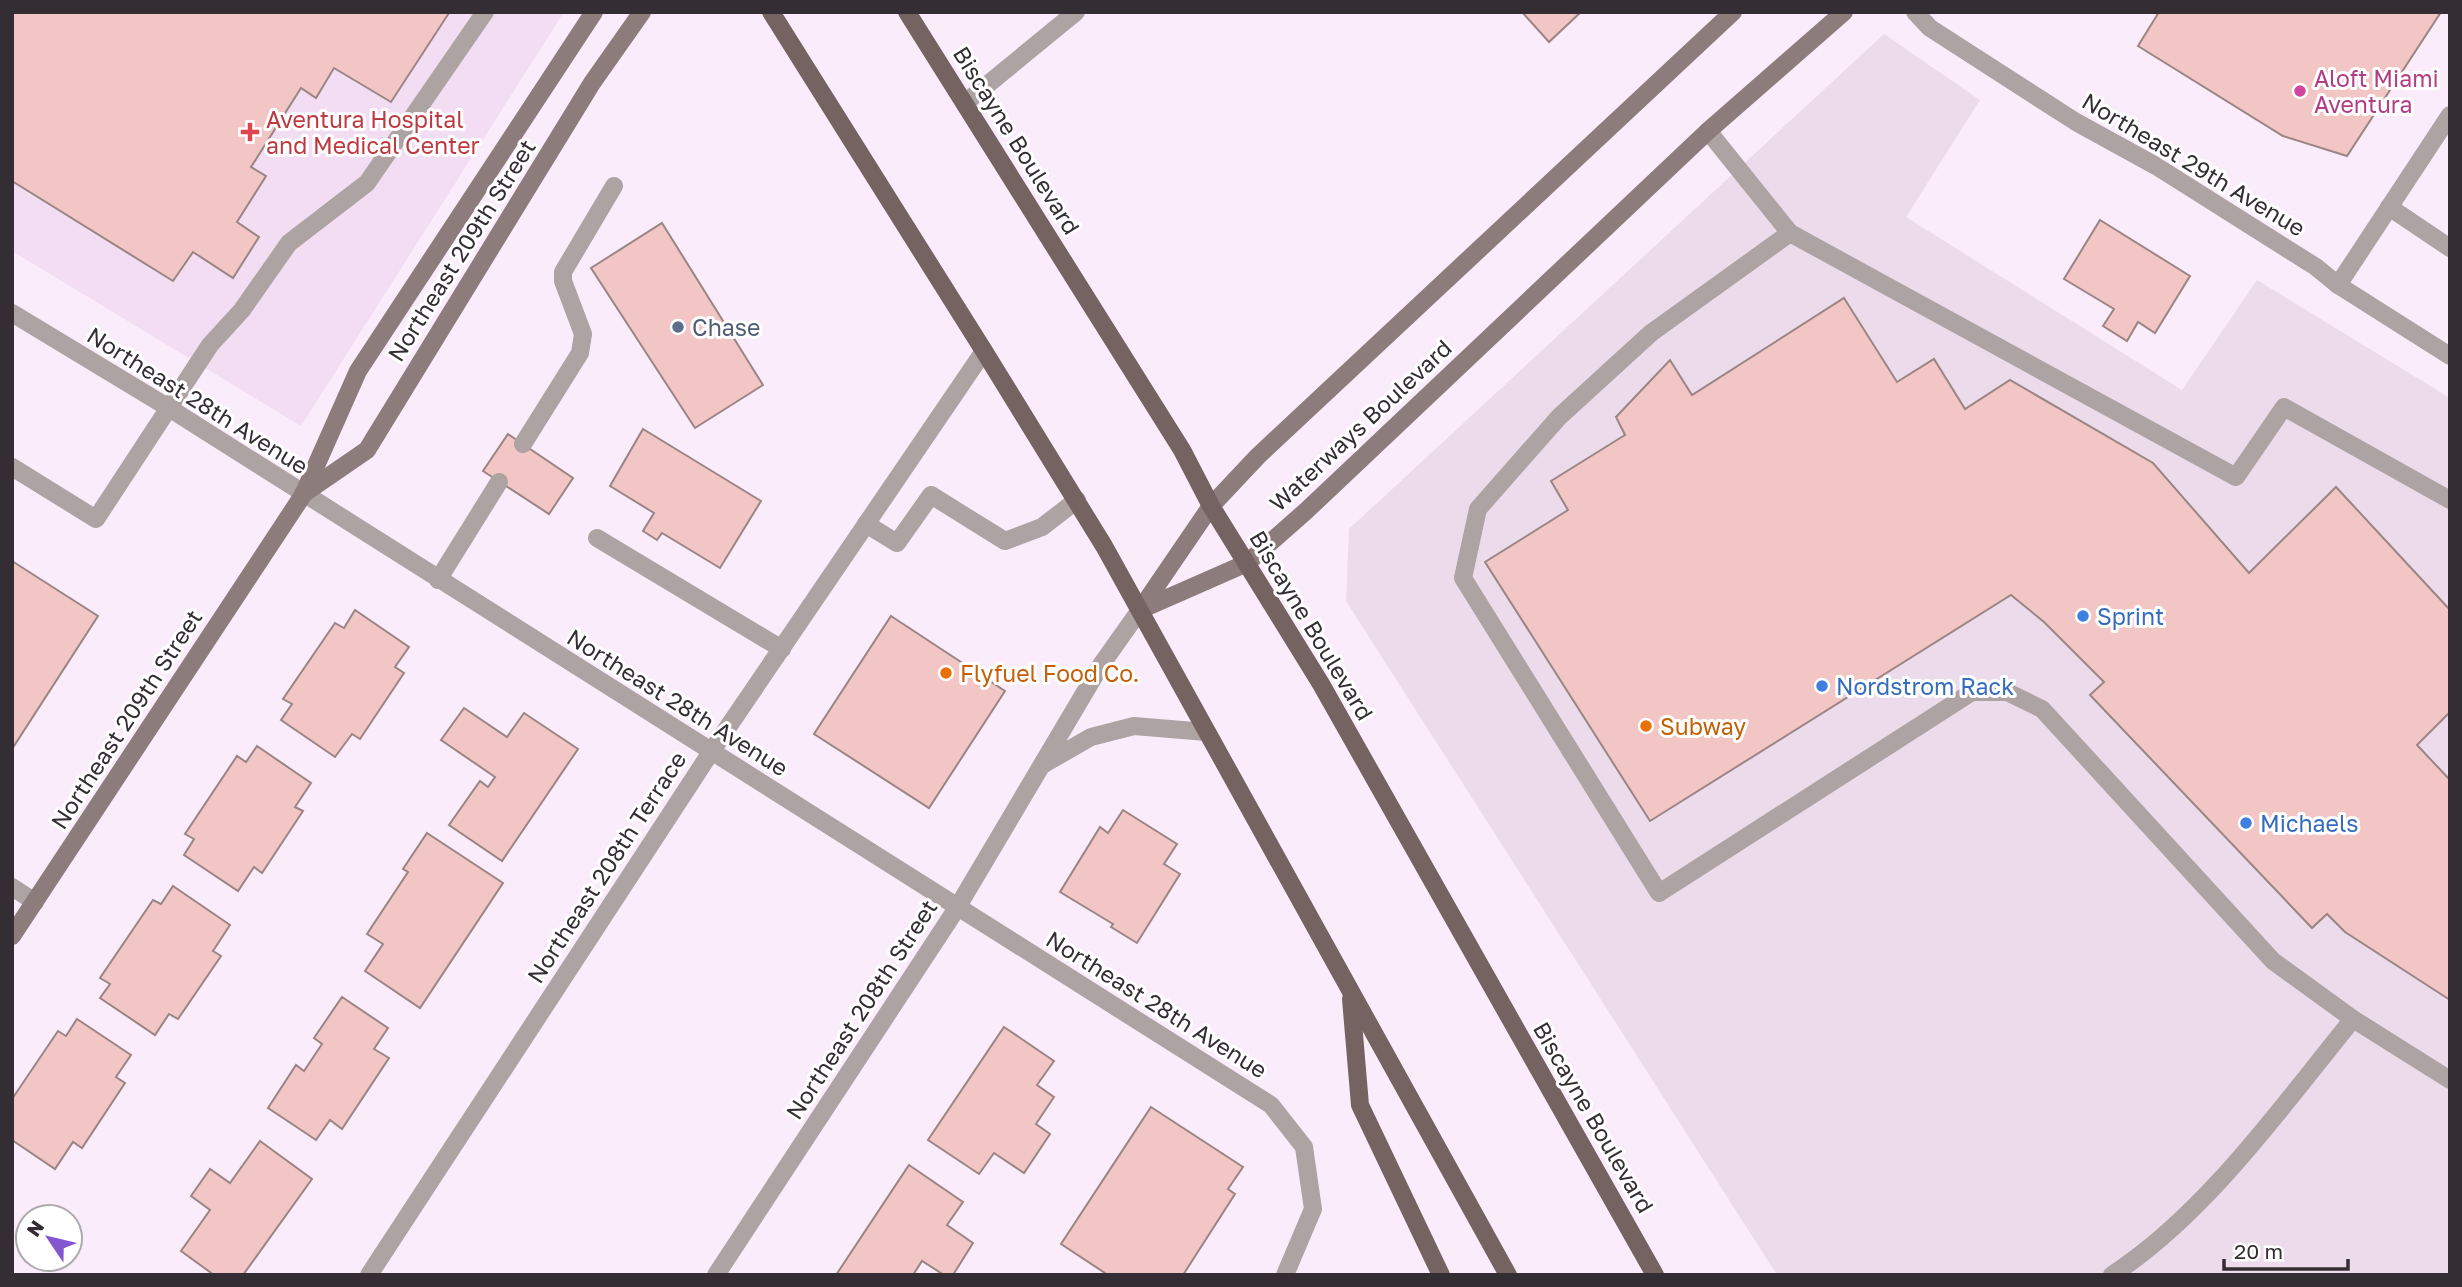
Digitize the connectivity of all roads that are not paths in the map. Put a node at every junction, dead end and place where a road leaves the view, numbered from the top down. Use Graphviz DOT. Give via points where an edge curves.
graph roads {
  1 [pos="485,12"];
  2 [pos="594,12"];
  3 [pos="642,12"];
  4 [pos="771,12"];
  5 [pos="907,12"];
  6 [pos="1076,12"];
  7 [pos="1733,12"];
  8 [pos="1844,12"];
  9 [pos="1915,12"];
  10 [pos="965,103"];
  11 [pos="2450,115"];
  12 [pos="1708,131"];
  13 [pos="614,186"];
  14 [pos="2389,207"];
  15 [pos="1790,233"];
  16 [pos="2450,248"];
  17 [pos="2338,285"];
  18 [pos="12,313"];
  19 [pos="985,351"];
  20 [pos="2450,356"];
  21 [pos="169,408"];
  22 [pos="523,444"];
  23 [pos="12,467"];
  24 [pos="499,482"];
  25 [pos="303,495"];
  26 [pos="1077,500"];
  27 [pos="2450,500"];
  28 [pos="1212,506"];
  29 [pos="866,524"];
  30 [pos="597,538"];
  31 [pos="1247,563"];
  32 [pos="438,580"];
  33 [pos="1140,610"];
  34 [pos="782,649"];
  35 [pos="1206,732"];
  36 [pos="711,752"];
  37 [pos="1041,766"];
  38 [pos="12,887"];
  39 [pos="35,902"];
  40 [pos="957,908"];
  41 [pos="12,936"];
  42 [pos="1350,992"];
  43 [pos="2353,1019"];
  44 [pos="2450,1080"];
  45 [pos="2135,1268"];
  46 [pos="369,1275"];
  47 [pos="716,1275"];
  48 [pos="1285,1275"];
  49 [pos="1441,1275"];
  50 [pos="1508,1275"];
  51 [pos="1655,1275"];
  52 [pos="2112,1275"];
  1 -- 21 [label="street" via="367,183 289,243 242,310 209,345"];
  2 -- 25 [label="street, Northeast 209th Street" via="358,371"];
  3 -- 25 [label="street, Northeast 209th Street" via="592,83 367,450"];
  4 -- 19 [label="main road"];
  5 -- 10 [label="main road, Biscayne Boulevard"];
  6 -- 10 [label="street"];
  7 -- 28 [label="street, Waterways Boulevard" via="1258,456"];
  8 -- 12 [label="street, Waterways Boulevard"];
  9 -- 17 [label="street, Northeast 29th Avenue" via="1964,50 2076,122 2202,194"];
  10 -- 28 [label="main road, Biscayne Boulevard" via="1182,450"];
  11 -- 14 [label="street"];
  12 -- 15 [label="street"];
  12 -- 31 [label="street, Waterways Boulevard"];
  13 -- 22 [label="street" via="563,272 583,334 580,353"];
  14 -- 16 [label="street"];
  14 -- 17 [label="street"];
  15 -- 27 [label="street" via="2236,477 2284,407"];
  15 -- 43 [label="street" via="1651,333 1559,417 1478,509 1463,578 1660,893 1972,692 2007,692 2042,709 2273,961"];
  17 -- 20 [label="street, Northeast 29th Avenue"];
  18 -- 21 [label="street, Northeast 28th Avenue"];
  19 -- 26 [label="main road"];
  19 -- 29 [label="street, Northeast 208th Terrace"];
  21 -- 23 [label="street" via="96,519"];
  21 -- 25 [label="street, Northeast 28th Avenue"];
  24 -- 32 [label="street"];
  25 -- 32 [label="street, Northeast 28th Avenue"];
  25 -- 39 [label="street, Northeast 209th Street"];
  26 -- 29 [label="street" via="1042,527 1005,541 931,495 897,543"];
  26 -- 33 [label="main road"];
  28 -- 31 [label="main road, Biscayne Boulevard"];
  28 -- 33 [label="street, Waterways Boulevard"];
  29 -- 34 [label="street, Northeast 208th Terrace"];
  30 -- 34 [label="street"];
  31 -- 33 [label="street, Waterways Boulevard"];
  31 -- 51 [label="main road, Biscayne Boulevard" via="1321,684"];
  32 -- 36 [label="street, Northeast 28th Avenue"];
  33 -- 35 [label="main road"];
  33 -- 37 [label="street, Northeast 208th Street"];
  34 -- 36 [label="street, Northeast 208th Terrace"];
  35 -- 37 [label="street, Northeast 208th Street" via="1133,726 1091,737"];
  35 -- 42 [label="main road"];
  36 -- 40 [label="street, Northeast 28th Avenue"];
  36 -- 46 [label="street, Northeast 208th Terrace"];
  37 -- 40 [label="street, Northeast 208th Street"];
  38 -- 39 [label="street"];
  39 -- 41 [label="street, Northeast 209th Street"];
  40 -- 47 [label="street, Northeast 208th Street"];
  40 -- 48 [label="street, Northeast 28th Avenue" via="1271,1105 1304,1147 1313,1209"];
  42 -- 49 [label="main road" via="1360,1105"];
  42 -- 50 [label="main road"];
  43 -- 44 [label="street"];
  43 -- 45 [label="street" via="2207,1195"];
  45 -- 52 [label="street"];
}
